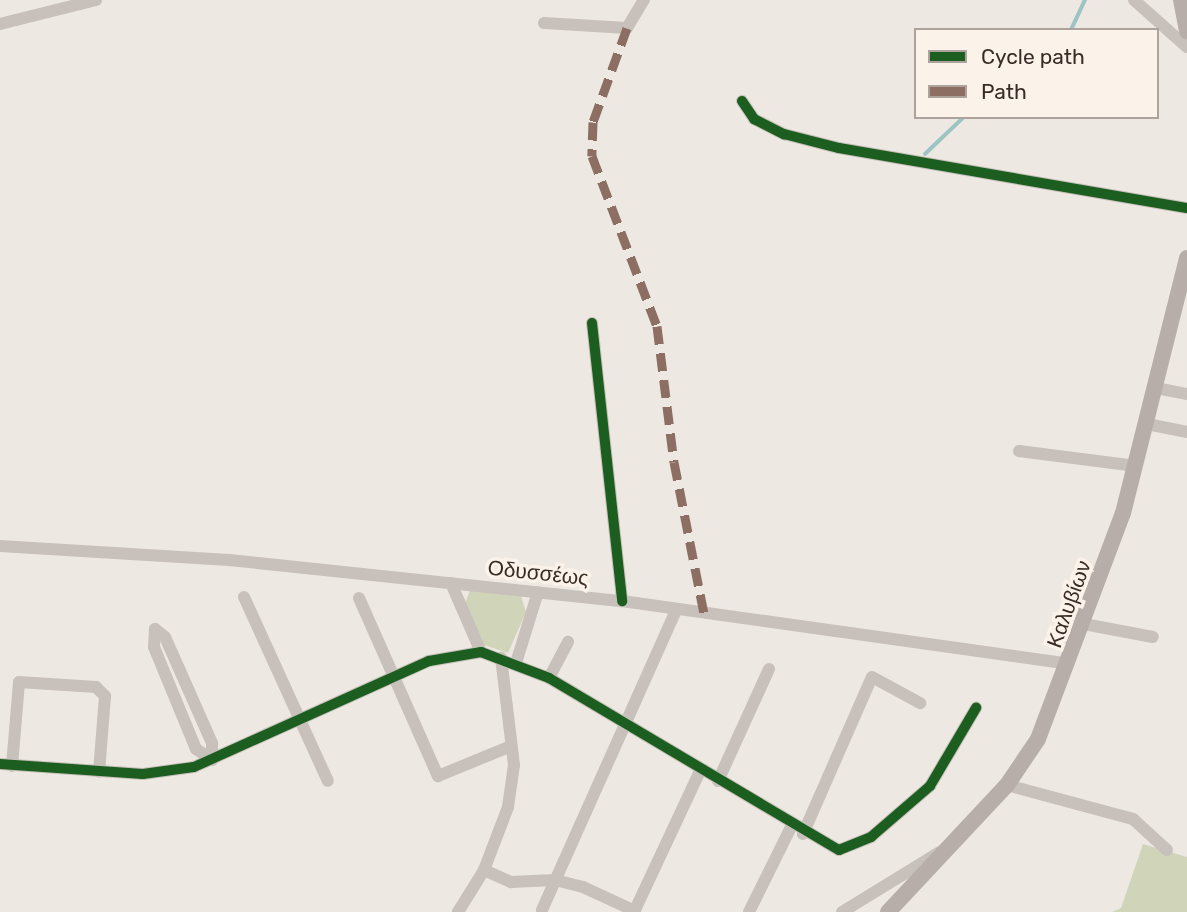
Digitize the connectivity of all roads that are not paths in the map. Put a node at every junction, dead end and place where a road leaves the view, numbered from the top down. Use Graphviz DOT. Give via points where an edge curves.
graph roads {
  1 [pos="96,0"];
  2 [pos="644,0"];
  3 [pos="1134,0"];
  4 [pos="1181,0"];
  5 [pos="544,23"];
  6 [pos="0,24"];
  7 [pos="1187,31"];
  8 [pos="1187,47"];
  9 [pos="741,101"];
  10 [pos="1187,208"];
  11 [pos="1187,258"];
  12 [pos="592,323"];
  13 [pos="1156,388"];
  14 [pos="1187,394"];
  15 [pos="1147,424"];
  16 [pos="1187,432"];
  17 [pos="1019,451"];
  18 [pos="1136,466"];
  19 [pos="0,545"];
  20 [pos="450,583"];
  21 [pos="538,592"];
  22 [pos="244,597"];
  23 [pos="359,598"];
  24 [pos="622,601"];
  25 [pos="676,611"];
  26 [pos="1084,624"];
  27 [pos="1153,637"];
  28 [pos="568,642"];
  29 [pos="481,652"];
  30 [pos="501,657"];
  31 [pos="516,663"];
  32 [pos="1069,664"];
  33 [pos="768,669"];
  34 [pos="393,678"];
  35 [pos="549,678"];
  36 [pos="920,703"];
  37 [pos="976,708"];
  38 [pos="301,719"];
  39 [pos="623,725"];
  40 [pos="512,746"];
  41 [pos="212,760"];
  42 [pos="6,765"];
  43 [pos="700,771"];
  44 [pos="99,772"];
  45 [pos="328,781"];
  46 [pos="718,781"];
  47 [pos="1007,785"];
  48 [pos="791,827"];
  49 [pos="803,834"];
  50 [pos="955,843"];
  51 [pos="1167,850"];
  52 [pos="484,870"];
  53 [pos="555,880"];
  54 [pos="542,910"];
  55 [pos="458,912"];
  56 [pos="634,912"];
  57 [pos="749,912"];
  58 [pos="842,912"];
  59 [pos="888,912"];
  1 -- 6 [label="street"];
  2 -- 5 [label="street" via="627,28"];
  3 -- 8 [label="street"];
  4 -- 7 [label="main road"];
  9 -- 10 [label="street" via="754,119 784,134 839,149"];
  11 -- 13 [label="main road, Καλυβίων"];
  12 -- 24 [label="street"];
  13 -- 14 [label="street"];
  13 -- 15 [label="main road, Καλυβίων"];
  15 -- 16 [label="street"];
  15 -- 18 [label="main road, Καλυβίων"];
  17 -- 18 [label="street"];
  18 -- 26 [label="main road, Καλυβίων"];
  19 -- 20 [label="street, Οδυσσέως"];
  20 -- 21 [label="street, Οδυσσέως"];
  20 -- 29 [label="street"];
  21 -- 24 [label="street, Οδυσσέως"];
  21 -- 31 [label="street"];
  22 -- 38 [label="street"];
  23 -- 34 [label="street"];
  24 -- 25 [label="street, Οδυσσέως"];
  25 -- 32 [label="street, Οδυσσέως"];
  25 -- 39 [label="street"];
  26 -- 27 [label="street"];
  26 -- 32 [label="main road, Καλυβίων"];
  28 -- 35 [label="street"];
  29 -- 30 [label="street"];
  29 -- 34 [label="street" via="429,661"];
  30 -- 31 [label="street"];
  30 -- 40 [label="street"];
  31 -- 35 [label="street"];
  32 -- 47 [label="main road, Καλυβίων" via="1038,739"];
  33 -- 46 [label="street"];
  34 -- 38 [label="street"];
  34 -- 40 [label="street" via="438,776"];
  35 -- 39 [label="street"];
  36 -- 49 [label="street" via="872,677"];
  37 -- 49 [label="street" via="930,786 872,836 839,850"];
  38 -- 41 [label="street"];
  38 -- 45 [label="street"];
  39 -- 43 [label="street"];
  39 -- 53 [label="street"];
  40 -- 52 [label="street" via="508,807"];
  41 -- 41 [label="street" via="196,749 154,647 155,629 165,637 212,743"];
  41 -- 44 [label="street" via="144,774"];
  42 -- 44 [label="street"];
  42 -- 44 [label="street" via="19,682 96,687 105,696"];
  43 -- 46 [label="street"];
  43 -- 56 [label="street"];
  46 -- 48 [label="street"];
  47 -- 50 [label="main road, Καλυβίων"];
  47 -- 51 [label="street" via="1133,819"];
  48 -- 49 [label="street"];
  48 -- 57 [label="street"];
  50 -- 58 [label="street"];
  50 -- 59 [label="main road, Καλυβίων"];
  52 -- 53 [label="street" via="511,882"];
  52 -- 55 [label="street"];
  53 -- 54 [label="street"];
  53 -- 56 [label="street"];
}
